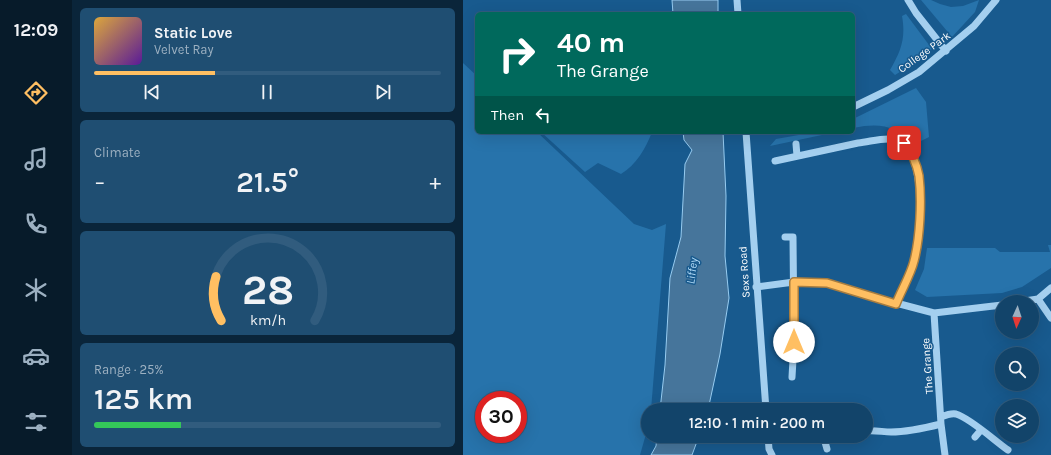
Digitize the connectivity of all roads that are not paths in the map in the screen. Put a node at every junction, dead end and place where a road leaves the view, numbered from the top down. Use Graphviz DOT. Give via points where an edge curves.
graph roads {
  1 [pos="737,0"];
  2 [pos="908,0"];
  3 [pos="996,0"];
  4 [pos="738,12"];
  5 [pos="946,51"];
  6 [pos="855,106"];
  7 [pos="746,134"];
  8 [pos="796,144"];
  9 [pos="797,156"];
  10 [pos="775,161"];
  11 [pos="785,237"];
  12 [pos="794,282"];
  13 [pos="756,287"];
  14 [pos="1051,288"];
  15 [pos="1039,298"];
  16 [pos="1039,300"];
  17 [pos="896,304"];
  18 [pos="995,305"];
  19 [pos="934,313"];
  20 [pos="1051,318"];
  21 [pos="784,364"];
  22 [pos="793,364"];
  23 [pos="792,376"];
  24 [pos="765,403"];
  25 [pos="941,420"];
  26 [pos="873,430"];
  27 [pos="981,430"];
  28 [pos="975,437"];
  29 [pos="768,443"];
  30 [pos="825,443"];
  31 [pos="827,449"];
  32 [pos="1008,450"];
  33 [pos="772,455"];
  34 [pos="945,455"];
  1 -- 4 [label="street"];
  2 -- 5 [label="street"];
  3 -- 5 [label="street, College Park" via="974,26"];
  5 -- 6 [label="street, College Park" via="919,72"];
  7 -- 13 [label="street, Sexs Road"];
  8 -- 9 [label="street"];
  9 -- 10 [label="street"];
  9 -- 17 [label="street" via="892,138 904,143 911,152 919,175 918,236 914,263"];
  11 -- 12 [label="street" via="793,237"];
  12 -- 13 [label="street"];
  12 -- 17 [label="street" via="827,283"];
  12 -- 22 [label="street"];
  13 -- 24 [label="street, Sexs Road"];
  14 -- 15 [label="street"];
  16 -- 20 [label="street"];
  17 -- 19 [label="street"];
  18 -- 19 [label="street"];
  19 -- 25 [label="street, The Grange"];
  21 -- 22 [label="street"];
  22 -- 23 [label="street"];
  25 -- 26 [label="street" via="915,430"];
  25 -- 27 [label="street" via="949,414 956,414 967,418"];
  25 -- 34 [label="street, The Grange"];
  27 -- 28 [label="street"];
  27 -- 32 [label="street"];
  29 -- 33 [label="street"];
  30 -- 31 [label="street"];
}
